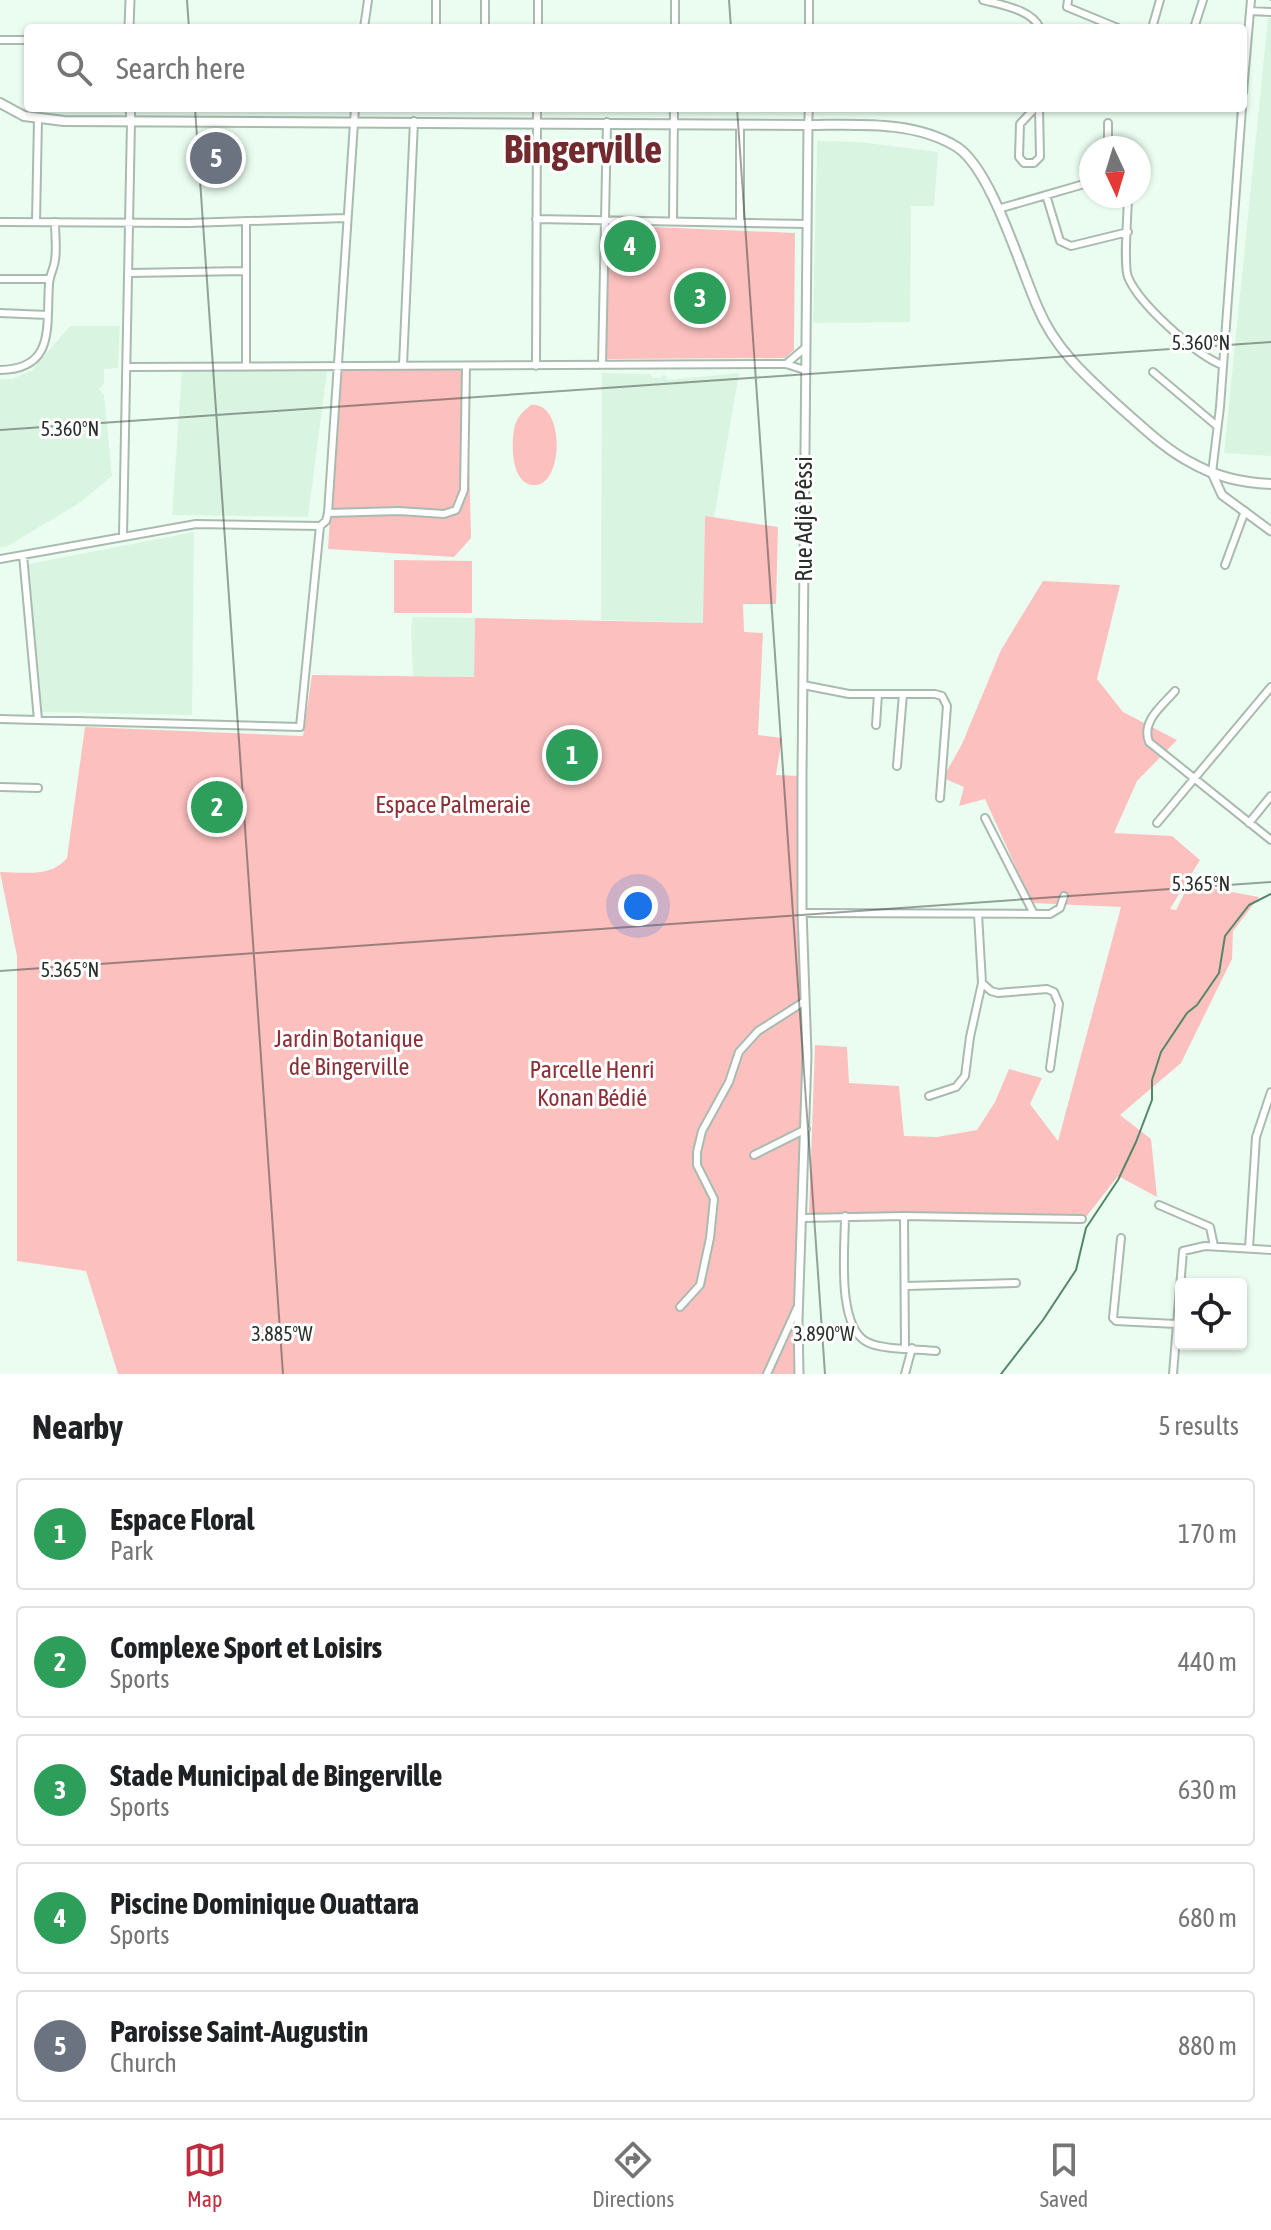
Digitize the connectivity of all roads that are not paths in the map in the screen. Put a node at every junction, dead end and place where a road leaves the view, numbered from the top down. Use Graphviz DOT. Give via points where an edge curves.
graph roads {
  1 [pos="130,0"];
  2 [pos="368,0"];
  3 [pos="436,0"];
  4 [pos="485,0"];
  5 [pos="538,0"];
  6 [pos="675,0"];
  7 [pos="809,0"];
  8 [pos="983,0"];
  9 [pos="1068,0"];
  10 [pos="1160,0"];
  11 [pos="1203,0"];
  12 [pos="1251,0"];
  13 [pos="1250,11"];
  14 [pos="1271,12"];
  15 [pos="129,24"];
  16 [pos="365,24"];
  17 [pos="436,24"];
  18 [pos="485,24"];
  19 [pos="538,24"];
  20 [pos="675,24"];
  21 [pos="809,24"];
  22 [pos="1037,24"];
  23 [pos="1108,24"];
  24 [pos="1153,24"];
  25 [pos="1195,24"];
  26 [pos="0,40"];
  27 [pos="24,40"];
  28 [pos="1247,46"];
  29 [pos="0,103"];
  30 [pos="130,112"];
  31 [pos="355,112"];
  32 [pos="537,112"];
  33 [pos="674,112"];
  34 [pos="809,112"];
  35 [pos="1033,112"];
  36 [pos="1037,112"];
  37 [pos="1242,112"];
  38 [pos="38,119"];
  39 [pos="131,121"];
  40 [pos="354,121"];
  41 [pos="414,121"];
  42 [pos="537,122"];
  43 [pos="607,122"];
  44 [pos="674,123"];
  45 [pos="1108,123"];
  46 [pos="740,124"];
  47 [pos="808,125"];
  48 [pos="1108,136"];
  49 [pos="1079,185"];
  50 [pos="1046,195"];
  51 [pos="1128,208"];
  52 [pos="998,209"];
  53 [pos="346,218"];
  54 [pos="536,219"];
  55 [pos="604,220"];
  56 [pos="673,220"];
  57 [pos="246,221"];
  58 [pos="0,222"];
  59 [pos="36,222"];
  60 [pos="55,222"];
  61 [pos="130,222"];
  62 [pos="740,222"];
  63 [pos="807,224"];
  64 [pos="1128,232"];
  65 [pos="245,271"];
  66 [pos="130,273"];
  67 [pos="0,279"];
  68 [pos="49,279"];
  69 [pos="0,313"];
  70 [pos="47,315"];
  71 [pos="805,348"];
  72 [pos="786,364"];
  73 [pos="403,365"];
  74 [pos="602,365"];
  75 [pos="1222,365"];
  76 [pos="466,366"];
  77 [pos="536,366"];
  78 [pos="127,367"];
  79 [pos="246,367"];
  80 [pos="337,368"];
  81 [pos="0,370"];
  82 [pos="805,370"];
  83 [pos="1153,372"];
  84 [pos="1217,426"];
  85 [pos="1212,473"];
  86 [pos="1271,484"];
  87 [pos="1245,511"];
  88 [pos="328,513"];
  89 [pos="320,526"];
  90 [pos="1271,531"];
  91 [pos="123,536"];
  92 [pos="23,555"];
  93 [pos="0,559"];
  94 [pos="1225,565"];
  95 [pos="803,685"];
  96 [pos="1271,687"];
  97 [pos="1175,691"];
  98 [pos="878,694"];
  99 [pos="903,694"];
  100 [pos="1268,696"];
  101 [pos="0,719"];
  102 [pos="38,720"];
  103 [pos="876,725"];
  104 [pos="897,766"];
  105 [pos="1195,778"];
  106 [pos="0,787"];
  107 [pos="38,788"];
  108 [pos="1271,796"];
  109 [pos="940,798"];
  110 [pos="985,818"];
  111 [pos="1157,823"];
  112 [pos="1249,823"];
  113 [pos="1271,840"];
  114 [pos="1064,896"];
  115 [pos="803,913"];
  116 [pos="978,914"];
  117 [pos="1034,914"];
  118 [pos="982,983"];
  119 [pos="805,1001"];
  120 [pos="1050,1068"];
  121 [pos="1271,1092"];
  122 [pos="929,1096"];
  123 [pos="806,1129"];
  124 [pos="754,1155"];
  125 [pos="1159,1205"];
  126 [pos="845,1216"];
  127 [pos="904,1216"];
  128 [pos="802,1218"];
  129 [pos="1082,1219"];
  130 [pos="1121,1238"];
  131 [pos="1214,1246"];
  132 [pos="1249,1248"];
  133 [pos="1271,1250"];
  134 [pos="1180,1278"];
  135 [pos="1016,1283"];
  136 [pos="906,1286"];
  137 [pos="799,1304"];
  138 [pos="680,1307"];
  139 [pos="1175,1324"];
  140 [pos="1175,1341"];
  141 [pos="908,1348"];
  142 [pos="936,1351"];
  143 [pos="767,1374"];
  144 [pos="799,1374"];
  145 [pos="905,1374"];
  146 [pos="1173,1374"];
  1 -- 15 [label="street"];
  2 -- 16 [label="street"];
  3 -- 17 [label="street"];
  4 -- 18 [label="street"];
  5 -- 19 [label="street"];
  6 -- 20 [label="street"];
  7 -- 21 [label="street"];
  8 -- 22 [label="street" via="1032,17"];
  9 -- 23 [label="street" via="1067,7"];
  10 -- 24 [label="street"];
  11 -- 25 [label="street"];
  12 -- 13 [label="street"];
  13 -- 14 [label="street"];
  13 -- 28 [label="street"];
  26 -- 27 [label="street"];
  29 -- 38 [label="main road"];
  30 -- 39 [label="street"];
  31 -- 40 [label="street"];
  32 -- 42 [label="street"];
  33 -- 44 [label="street"];
  34 -- 47 [label="street"];
  35 -- 36 [label="street" via="1020,124 1019,157 1024,163 1040,157"];
  37 -- 75 [label="street"];
  38 -- 39 [label="main road"];
  38 -- 59 [label="street"];
  39 -- 40 [label="main road"];
  39 -- 61 [label="street"];
  40 -- 41 [label="main road"];
  40 -- 53 [label="street"];
  41 -- 42 [label="main road"];
  41 -- 73 [label="street"];
  42 -- 43 [label="main road"];
  42 -- 54 [label="street"];
  43 -- 44 [label="main road"];
  43 -- 55 [label="street"];
  44 -- 46 [label="main road"];
  44 -- 56 [label="street"];
  45 -- 48 [label="street"];
  46 -- 47 [label="main road"];
  46 -- 62 [label="street"];
  47 -- 52 [label="main road" via="902,128 943,140 974,164"];
  47 -- 63 [label="street, Rue Adjê Pêssi"];
  49 -- 50 [label="street"];
  50 -- 52 [label="street"];
  50 -- 64 [label="street" via="1064,245"];
  51 -- 64 [label="street"];
  52 -- 85 [label="main road" via="1039,313 1060,348 1144,429"];
  53 -- 57 [label="street"];
  53 -- 80 [label="street"];
  54 -- 55 [label="street"];
  54 -- 77 [label="street"];
  55 -- 56 [label="street"];
  55 -- 74 [label="street"];
  56 -- 62 [label="street"];
  57 -- 61 [label="street"];
  57 -- 65 [label="street"];
  58 -- 59 [label="street"];
  59 -- 60 [label="street"];
  60 -- 61 [label="street"];
  60 -- 68 [label="street" via="55,261"];
  61 -- 66 [label="street"];
  62 -- 63 [label="street"];
  63 -- 71 [label="street, Rue Adjê Pêssi"];
  64 -- 75 [label="street" via="1129,279 1172,331"];
  65 -- 66 [label="street"];
  65 -- 79 [label="street"];
  66 -- 78 [label="street"];
  67 -- 68 [label="street"];
  68 -- 70 [label="street"];
  69 -- 70 [label="street"];
  70 -- 81 [label="street" via="46,341 39,355 23,366"];
  71 -- 72 [label="street"];
  71 -- 82 [label="street, Rue Adjê Pêssi"];
  72 -- 74 [label="street"];
  72 -- 82 [label="street"];
  73 -- 76 [label="street"];
  73 -- 80 [label="street"];
  74 -- 77 [label="street"];
  75 -- 84 [label="street"];
  76 -- 77 [label="street"];
  76 -- 88 [label="street" via="464,490 456,510"];
  78 -- 79 [label="street"];
  78 -- 91 [label="street"];
  79 -- 80 [label="street"];
  80 -- 88 [label="street"];
  82 -- 95 [label="street, Rue Adjê Pêssi"];
  83 -- 84 [label="street"];
  84 -- 85 [label="street"];
  85 -- 86 [label="main road"];
  85 -- 87 [label="street" via="1222,495"];
  87 -- 90 [label="street"];
  87 -- 94 [label="street"];
  88 -- 89 [label="street"];
  89 -- 91 [label="street" via="196,524"];
  89 -- 102 [label="street" via="300,727"];
  91 -- 92 [label="street"];
  92 -- 93 [label="street"];
  92 -- 102 [label="street"];
  95 -- 98 [label="street"];
  95 -- 115 [label="street, Rue Adjê Pêssi"];
  96 -- 100 [label="street"];
  97 -- 105 [label="street" via="1148,721 1146,734 1153,746"];
  98 -- 99 [label="street"];
  98 -- 103 [label="street"];
  99 -- 104 [label="street"];
  99 -- 109 [label="street" via="935,694 946,700"];
  100 -- 105 [label="street"];
  101 -- 102 [label="street"];
  105 -- 111 [label="street"];
  105 -- 112 [label="street"];
  106 -- 107 [label="street"];
  108 -- 112 [label="street"];
  110 -- 117 [label="street"];
  112 -- 113 [label="street"];
  114 -- 117 [label="street" via="1055,912"];
  115 -- 116 [label="street"];
  115 -- 119 [label="street, Rue Adjê Pêssi"];
  116 -- 117 [label="street"];
  116 -- 118 [label="street"];
  118 -- 120 [label="street" via="998,993 1054,992 1059,1004"];
  118 -- 122 [label="street" via="965,1076 956,1087"];
  119 -- 123 [label="street, Rue Adjê Pêssi"];
  119 -- 138 [label="street" via="758,1031 739,1052 702,1131 697,1165 714,1199 710,1238 700,1285"];
  121 -- 132 [label="street" via="1256,1137"];
  123 -- 124 [label="street"];
  123 -- 128 [label="street, Rue Adjê Pêssi"];
  125 -- 131 [label="street" via="1210,1227"];
  126 -- 127 [label="street"];
  126 -- 128 [label="street"];
  126 -- 141 [label="street" via="846,1298 852,1321 865,1341"];
  127 -- 129 [label="street"];
  127 -- 136 [label="street"];
  128 -- 137 [label="street, Rue Adjê Pêssi"];
  130 -- 139 [label="street" via="1113,1318"];
  131 -- 132 [label="street"];
  131 -- 134 [label="street" via="1183,1251"];
  132 -- 133 [label="street"];
  135 -- 136 [label="street"];
  136 -- 141 [label="street"];
  137 -- 143 [label="street"];
  137 -- 144 [label="street, Rue Adjê Pêssi"];
  140 -- 146 [label="street"];
  141 -- 142 [label="street"];
  141 -- 145 [label="street"];
}
